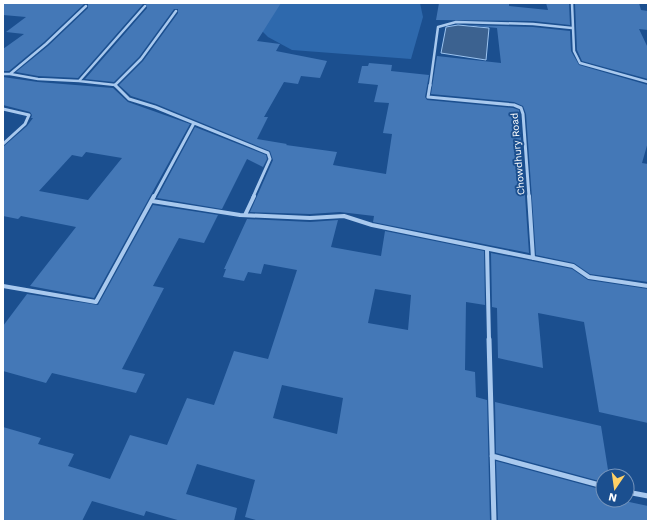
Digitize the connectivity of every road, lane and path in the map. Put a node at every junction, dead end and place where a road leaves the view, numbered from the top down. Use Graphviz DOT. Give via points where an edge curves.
graph roads {
  1 [pos="572,3"];
  2 [pos="86,6"];
  3 [pos="145,6"];
  4 [pos="176,11"];
  5 [pos="572,28"];
  6 [pos="3,74"];
  7 [pos="10,74"];
  8 [pos="79,81"];
  9 [pos="648,82"];
  10 [pos="115,85"];
  11 [pos="3,109"];
  12 [pos="194,123"];
  13 [pos="3,144"];
  14 [pos="152,201"];
  15 [pos="245,215"];
  16 [pos="487,249"];
  17 [pos="533,258"];
  18 [pos="3,286"];
  19 [pos="648,286"];
  20 [pos="492,456"];
  21 [pos="595,484"];
  22 [pos="635,494"];
  23 [pos="648,496"];
  24 [pos="494,521"];
  1 -- 5 [label="street"];
  2 -- 7 [label="street"];
  3 -- 8 [label="street"];
  4 -- 10 [label="street" via="141,58"];
  5 -- 9 [label="street" via="574,51 580,63"];
  5 -- 17 [label="street, Chowdhury Road" via="464,22 438,27 428,97 514,105 521,108"];
  6 -- 7 [label="street"];
  7 -- 8 [label="street"];
  8 -- 10 [label="street"];
  10 -- 12 [label="street" via="129,99"];
  11 -- 13 [label="street" via="29,115 25,124"];
  12 -- 14 [label="street"];
  12 -- 15 [label="street" via="268,153 270,159"];
  14 -- 15 [label="street"];
  14 -- 18 [label="street" via="96,302"];
  15 -- 16 [label="street" via="310,218 344,216 372,225"];
  16 -- 17 [label="street"];
  16 -- 20 [label="street"];
  17 -- 19 [label="street" via="574,266 589,277"];
  20 -- 21 [label="street"];
  20 -- 24 [label="street"];
  22 -- 23 [label="street"];
}
